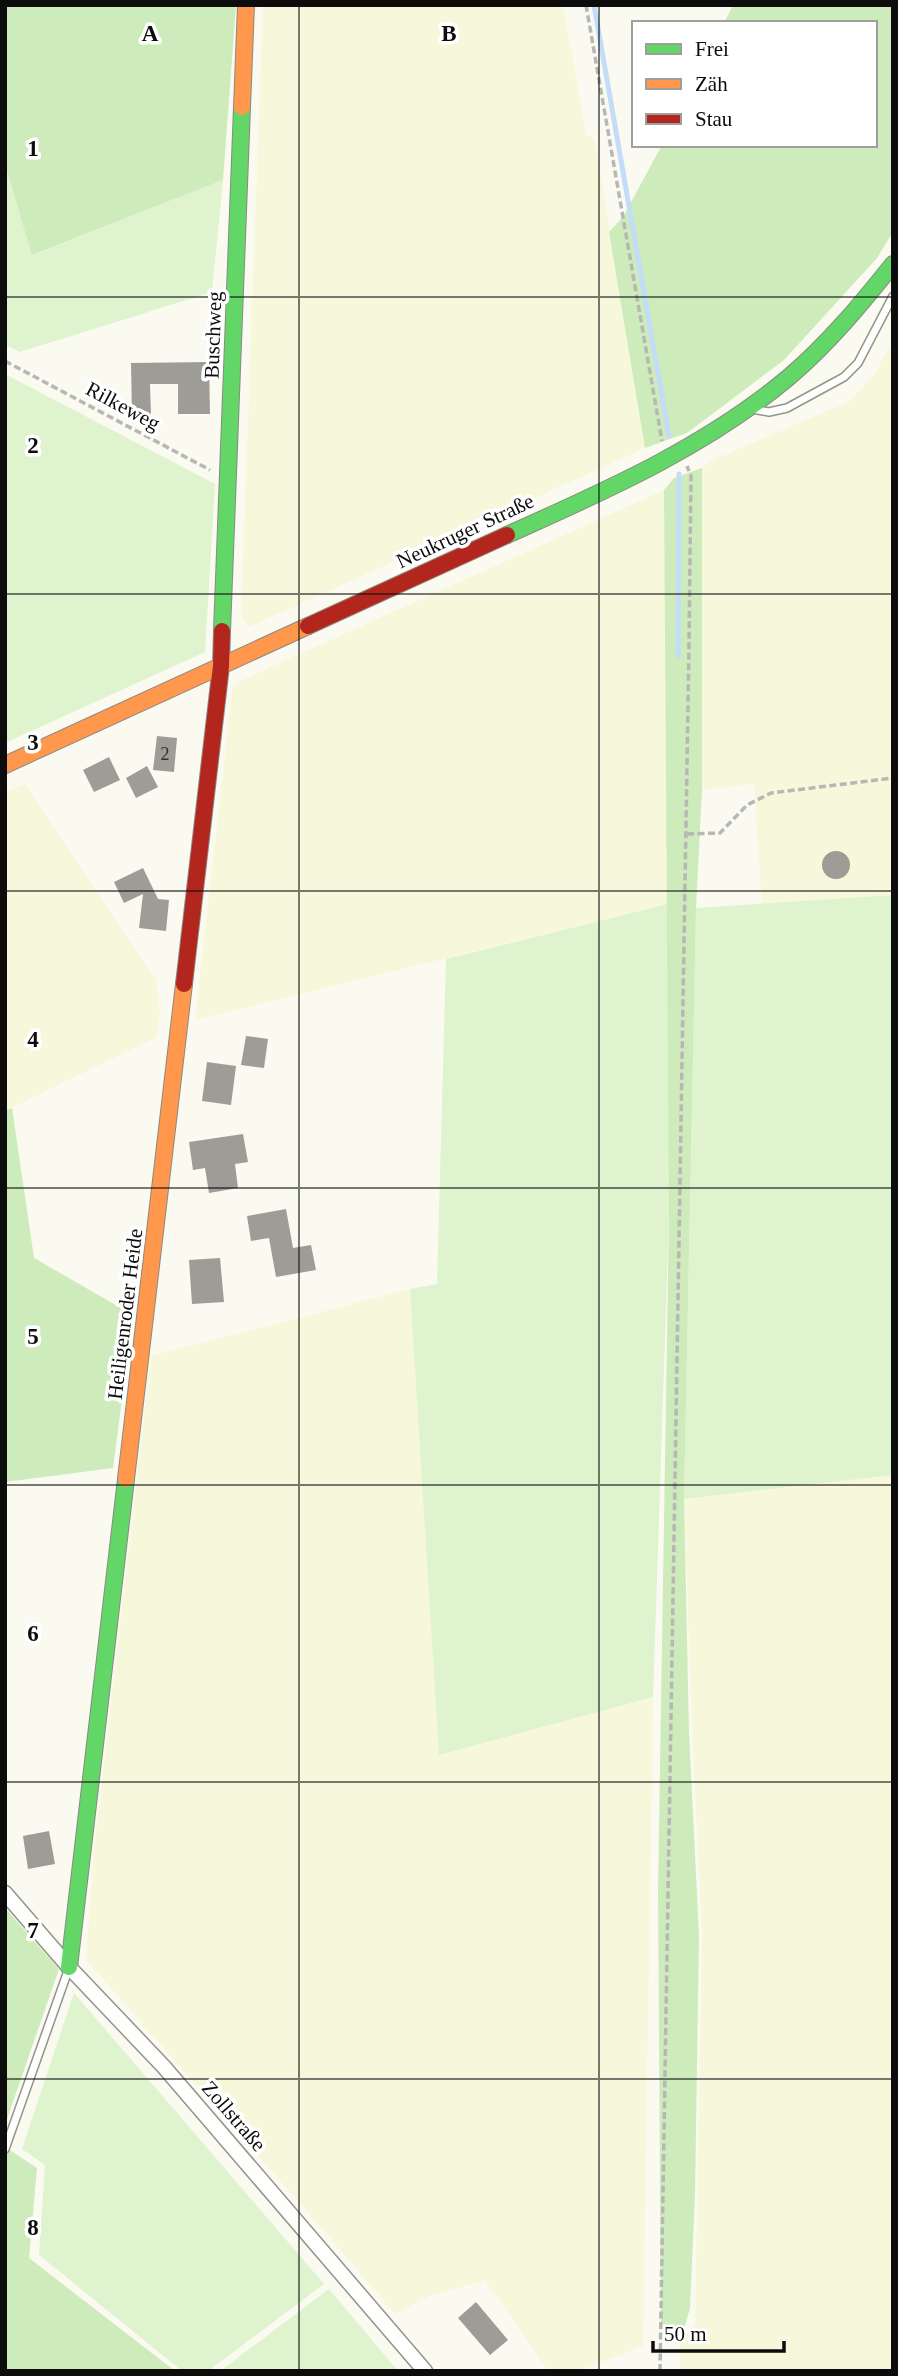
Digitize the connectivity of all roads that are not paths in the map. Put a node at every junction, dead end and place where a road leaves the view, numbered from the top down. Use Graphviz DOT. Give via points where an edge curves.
graph roads {
  1 [pos="246,5"];
  2 [pos="893,264"];
  3 [pos="893,296"];
  4 [pos="745,408"];
  5 [pos="221,666"];
  6 [pos="5,765"];
  7 [pos="5,1893"];
  8 [pos="69,1967"];
  9 [pos="5,2148"];
  10 [pos="425,2371"];
  1 -- 5 [label="street, Buschweg"];
  2 -- 4 [label="street, Neukruger Straße" via="813,355"];
  3 -- 4 [label="lane" via="858,363 844,377 788,408 769,412"];
  4 -- 5 [label="street, Neukruger Straße" via="628,480"];
  5 -- 6 [label="street, Neukruger Straße"];
  5 -- 8 [label="street, Heiligenroder Heide"];
  7 -- 8 [label="street, Zollstraße"];
  8 -- 9 [label="lane"];
  8 -- 10 [label="street, Zollstraße" via="164,2067"];
}
